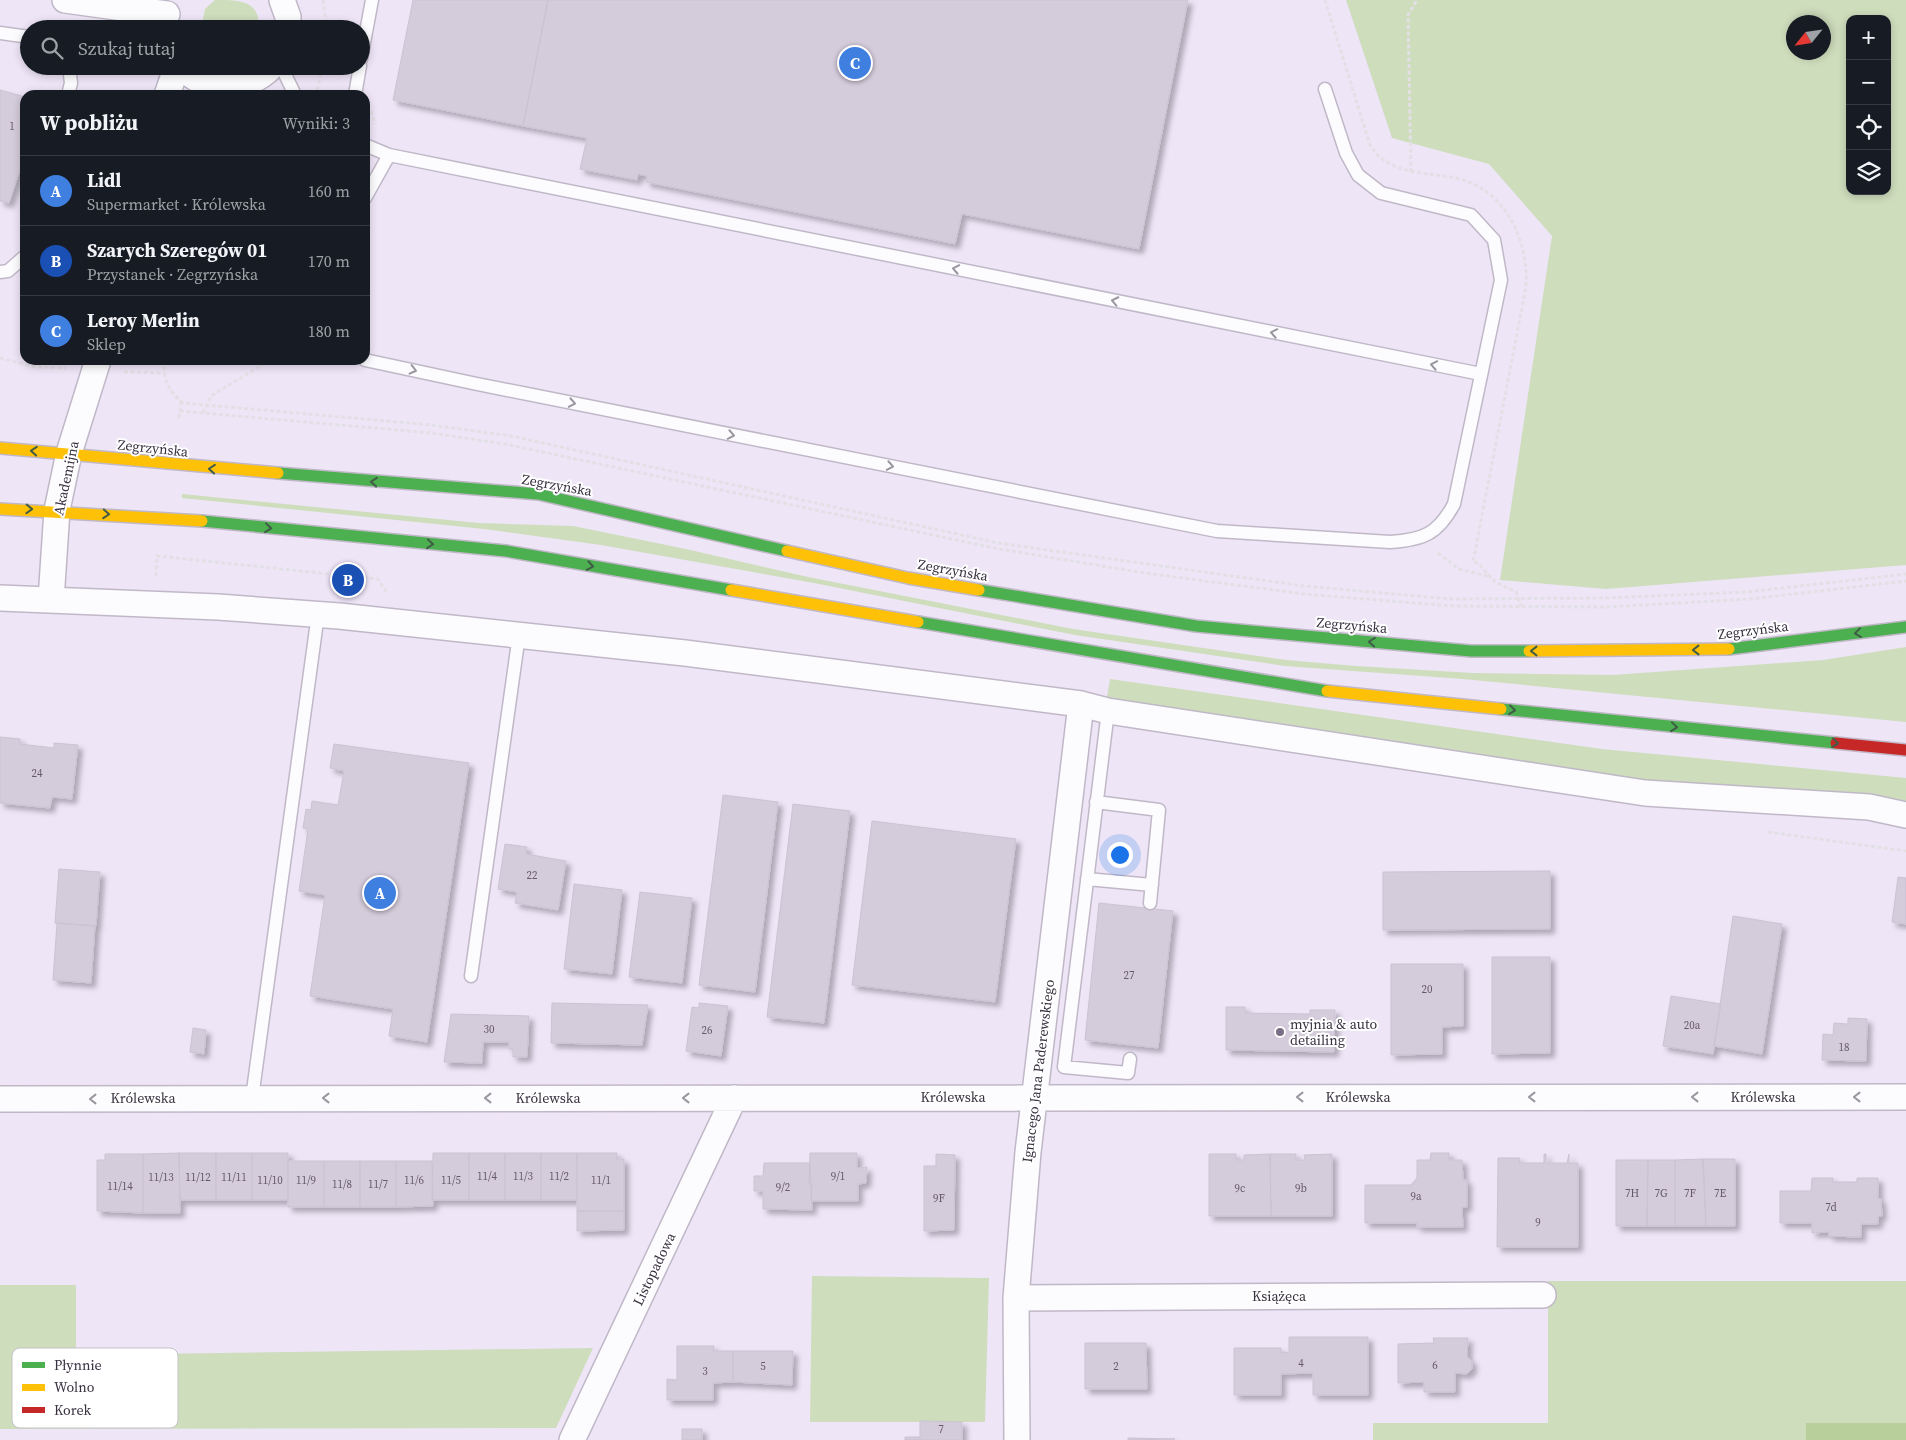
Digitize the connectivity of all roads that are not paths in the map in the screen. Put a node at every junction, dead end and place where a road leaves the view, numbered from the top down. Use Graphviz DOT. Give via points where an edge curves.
graph roads {
  1 [pos="65,0"];
  2 [pos="282,0"];
  3 [pos="372,0"];
  4 [pos="168,14"];
  5 [pos="288,20"];
  6 [pos="368,20"];
  7 [pos="0,33"];
  8 [pos="20,36"];
  9 [pos="70,75"];
  10 [pos="174,75"];
  11 [pos="193,75"];
  12 [pos="261,75"];
  13 [pos="285,75"];
  14 [pos="358,75"];
  15 [pos="1325,89"];
  16 [pos="69,90"];
  17 [pos="169,90"];
  18 [pos="231,90"];
  19 [pos="293,90"];
  20 [pos="356,90"];
  21 [pos="370,147"];
  22 [pos="389,155"];
  23 [pos="370,189"];
  24 [pos="20,260"];
  25 [pos="0,272"];
  26 [pos="370,361"];
  27 [pos="96,365"];
  28 [pos="1481,374"];
  29 [pos="0,448"];
  30 [pos="69,454"];
  31 [pos="0,509"];
  32 [pos="57,510"];
  33 [pos="0,598"];
  34 [pos="51,600"];
  35 [pos="318,614"];
  36 [pos="1906,627"];
  37 [pos="519,635"];
  38 [pos="1081,704"];
  39 [pos="1108,711"];
  40 [pos="1906,750"];
  41 [pos="1096,802"];
  42 [pos="1906,815"];
  43 [pos="1087,879"];
  44 [pos="1152,885"];
  45 [pos="1150,903"];
  46 [pos="471,976"];
  47 [pos="1130,1059"];
  48 [pos="1034,1096"];
  49 [pos="1906,1097"];
  50 [pos="252,1098"];
  51 [pos="734,1098"];
  52 [pos="0,1099"];
  53 [pos="1543,1295"];
  54 [pos="1016,1298"];
  55 [pos="572,1440"];
  56 [pos="1017,1440"];
  1 -- 4 [label="street"];
  2 -- 5 [label="street"];
  3 -- 6 [label="lane"];
  7 -- 8 [label="lane"];
  9 -- 16 [label="lane"];
  10 -- 17 [label="street"];
  11 -- 18 [label="street" via="201,81"];
  12 -- 18 [label="street"];
  13 -- 19 [label="lane"];
  14 -- 20 [label="lane"];
  15 -- 28 [label="lane" via="1346,153 1358,175 1381,193 1471,214 1494,240 1502,280"];
  21 -- 22 [label="lane"];
  22 -- 23 [label="lane"];
  28 -- 22 [label="lane, one-way"];
  24 -- 25 [label="lane" via="8,271"];
  26 -- 28 [label="lane, one-way" via="1217,531 1390,542 1431,534 1446,520 1454,504"];
  27 -- 30 [label="street, Akademijna"];
  30 -- 29 [label="main road, Zegrzyńska, one-way"];
  30 -- 32 [label="street, Akademijna"];
  36 -- 30 [label="main road, Zegrzyńska, one-way" via="1717,650 1471,651 1196,626 908,578 538,494 174,466"];
  31 -- 32 [label="main road, one-way"];
  32 -- 34 [label="street, Akademijna"];
  32 -- 40 [label="main road, one-way" via="506,551 1306,689"];
  33 -- 34 [label="street"];
  34 -- 35 [label="street"];
  35 -- 37 [label="street"];
  35 -- 50 [label="lane"];
  37 -- 38 [label="street"];
  37 -- 46 [label="lane"];
  38 -- 39 [label="street"];
  38 -- 48 [label="street, Ignacego Jana Paderewskiego"];
  39 -- 41 [label="lane"];
  39 -- 42 [label="street" via="1645,793 1869,807"];
  41 -- 43 [label="lane"];
  41 -- 44 [label="lane" via="1159,810"];
  43 -- 44 [label="lane"];
  43 -- 47 [label="lane" via="1064,1067 1128,1073"];
  44 -- 45 [label="lane"];
  49 -- 48 [label="street, Królewska, one-way"];
  48 -- 51 [label="street, Królewska"];
  48 -- 54 [label="street, Ignacego Jana Paderewskiego"];
  51 -- 50 [label="street, Królewska, one-way"];
  50 -- 52 [label="street, Królewska, one-way"];
  51 -- 55 [label="street, Listopadowa"];
  53 -- 54 [label="street, Książęca"];
  54 -- 56 [label="street, Ignacego Jana Paderewskiego"];
}
